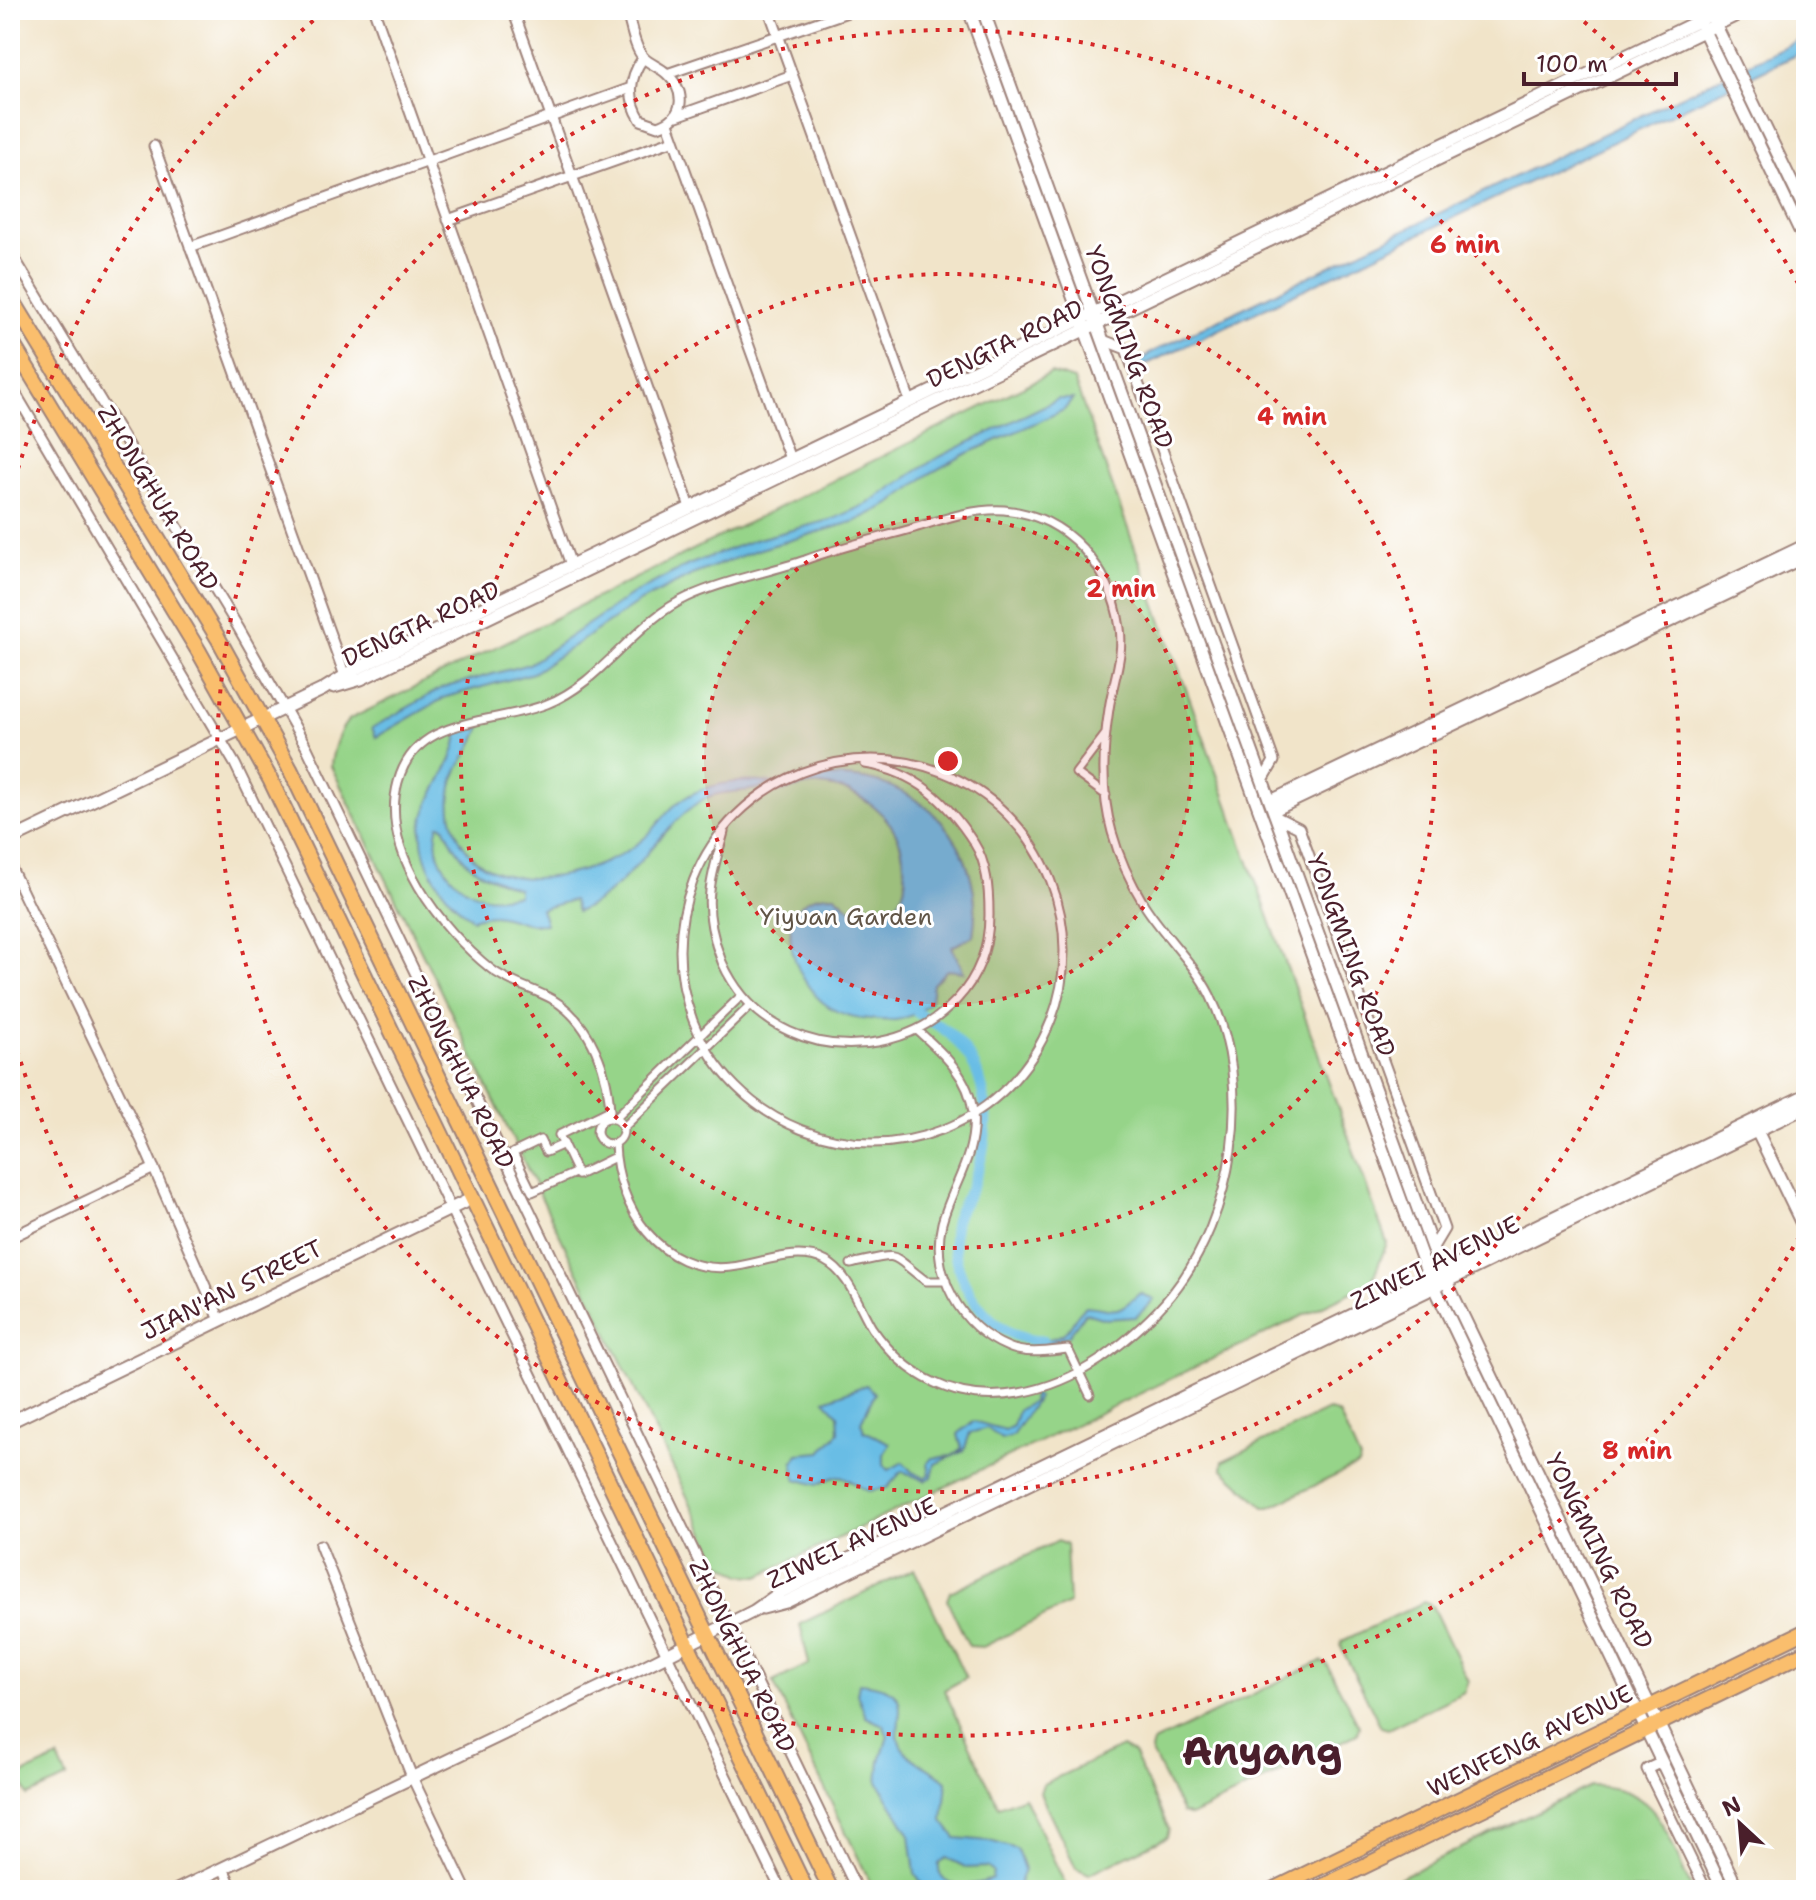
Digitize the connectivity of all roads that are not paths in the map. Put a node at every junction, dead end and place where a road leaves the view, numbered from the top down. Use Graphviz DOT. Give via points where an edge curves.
graph roads {
  1 [pos="374,10"];
  2 [pos="513,10"];
  3 [pos="626,10"];
  4 [pos="769,10"];
  5 [pos="853,10"];
  6 [pos="969,10"];
  7 [pos="983,10"];
  8 [pos="1747,10"];
  9 [pos="1714,15"];
  10 [pos="1699,20"];
  11 [pos="778,36"];
  12 [pos="643,58"];
  13 [pos="667,74"];
  14 [pos="792,75"];
  15 [pos="631,88"];
  16 [pos="677,116"];
  17 [pos="551,117"];
  18 [pos="668,123"];
  19 [pos="674,140"];
  20 [pos="154,146"];
  21 [pos="427,161"];
  22 [pos="572,176"];
  23 [pos="1806,212"];
  24 [pos="448,220"];
  25 [pos="1806,243"];
  26 [pos="190,247"];
  27 [pos="10,251"];
  28 [pos="10,296"];
  29 [pos="1095,318"];
  30 [pos="1083,324"];
  31 [pos="10,340"];
  32 [pos="1103,340"];
  33 [pos="10,384"];
  34 [pos="910,401"];
  35 [pos="790,459"];
  36 [pos="690,507"];
  37 [pos="1806,545"];
  38 [pos="1806,556"];
  39 [pos="571,565"];
  40 [pos="345,676"];
  41 [pos="322,690"];
  42 [pos="284,708"];
  43 [pos="264,718"];
  44 [pos="244,728"];
  45 [pos="1107,734"];
  46 [pos="221,739"];
  47 [pos="847,761"];
  48 [pos="1263,780"];
  49 [pos="1106,795"];
  50 [pos="1274,809"];
  51 [pos="725,830"];
  52 [pos="10,840"];
  53 [pos="10,866"];
  54 [pos="742,995"];
  55 [pos="750,1006"];
  56 [pos="917,1030"];
  57 [pos="700,1035"];
  58 [pos="707,1048"];
  59 [pos="1806,1095"];
  60 [pos="1806,1107"];
  61 [pos="973,1112"];
  62 [pos="611,1115"];
  63 [pos="623,1128"];
  64 [pos="1757,1131"];
  65 [pos="564,1144"];
  66 [pos="615,1144"];
  67 [pos="615,1157"];
  68 [pos="154,1168"];
  69 [pos="577,1172"];
  70 [pos="473,1198"];
  71 [pos="451,1209"];
  72 [pos="1806,1232"];
  73 [pos="10,1238"];
  74 [pos="1432,1249"];
  75 [pos="851,1264"];
  76 [pos="1444,1277"];
  77 [pos="946,1281"];
  78 [pos="1432,1282"];
  79 [pos="220,1320"];
  80 [pos="1080,1373"];
  81 [pos="1090,1395"];
  82 [pos="10,1422"];
  83 [pos="320,1545"];
  84 [pos="729,1624"];
  85 [pos="1806,1631"];
  86 [pos="708,1634"];
  87 [pos="688,1644"];
  88 [pos="1806,1652"];
  89 [pos="667,1655"];
  90 [pos="1644,1710"];
  91 [pos="1652,1727"];
  92 [pos="1662,1762"];
  93 [pos="412,1777"];
  94 [pos="223,1868"];
  95 [pos="177,1890"];
  96 [pos="233,1890"];
  97 [pos="466,1890"];
  98 [pos="781,1890"];
  99 [pos="806,1890"];
  100 [pos="831,1890"];
  101 [pos="857,1890"];
  102 [pos="1273,1890"];
  103 [pos="1315,1890"];
  104 [pos="1706,1890"];
  105 [pos="1723,1890"];
  106 [pos="1738,1890"];
  1 -- 21 [label="street"];
  2 -- 17 [label="street"];
  3 -- 12 [label="street"];
  4 -- 11 [label="street"];
  5 -- 11 [label="street"];
  6 -- 30 [label="street, YONGMING ROAD"];
  7 -- 29 [label="street, YONGMING ROAD"];
  8 -- 9 [label="street, DENGTA ROAD"];
  9 -- 10 [label="street, DENGTA ROAD"];
  9 -- 23 [label="street"];
  10 -- 25 [label="street"];
  10 -- 29 [label="street, DENGTA ROAD"];
  11 -- 13 [label="street"];
  11 -- 14 [label="street"];
  12 -- 13 [label="street"];
  12 -- 15 [label="street"];
  13 -- 16 [label="street" via="681,100"];
  14 -- 16 [label="street"];
  14 -- 34 [label="street"];
  15 -- 17 [label="street"];
  15 -- 18 [label="street" via="641,120 658,126"];
  16 -- 18 [label="street"];
  17 -- 21 [label="street"];
  17 -- 22 [label="street"];
  18 -- 19 [label="street"];
  19 -- 22 [label="street"];
  19 -- 35 [label="street"];
  20 -- 26 [label="street"];
  21 -- 24 [label="street"];
  21 -- 26 [label="street"];
  22 -- 24 [label="street"];
  22 -- 36 [label="street"];
  24 -- 39 [label="street"];
  26 -- 40 [label="street"];
  27 -- 42 [label="street"];
  28 -- 43 [label="main road, ZHONGHUA ROAD"];
  29 -- 30 [label="street, DENGTA ROAD"];
  29 -- 32 [label="street, YONGMING ROAD"];
  30 -- 34 [label="street, DENGTA ROAD"];
  30 -- 41 [label="street, DENGTA ROAD" via="361,679"];
  30 -- 78 [label="street, YONGMING ROAD"];
  31 -- 44 [label="main road, ZHONGHUA ROAD"];
  32 -- 48 [label="street, YONGMING ROAD"];
  32 -- 48 [label="street" via="1126,349 1274,761"];
  33 -- 46 [label="street"];
  34 -- 35 [label="street, DENGTA ROAD"];
  35 -- 36 [label="street, DENGTA ROAD"];
  36 -- 39 [label="street, DENGTA ROAD"];
  37 -- 50 [label="street"];
  38 -- 50 [label="street"];
  39 -- 40 [label="street, DENGTA ROAD"];
  40 -- 41 [label="street, DENGTA ROAD"];
  41 -- 42 [label="street, DENGTA ROAD"];
  42 -- 43 [label="street, DENGTA ROAD"];
  42 -- 84 [label="street"];
  43 -- 44 [label="street, DENGTA ROAD"];
  43 -- 86 [label="main road, ZHONGHUA ROAD"];
  44 -- 46 [label="street, DENGTA ROAD"];
  44 -- 70 [label="main road, ZHONGHUA ROAD"];
  45 -- 49 [label="street"];
  45 -- 49 [label="street" via="1076,773"];
  45 -- 62 [label="street" via="1120,630 1106,578 1080,543 1051,523 1008,510 964,513 704,589 671,605 588,681 550,704 431,734 416,747 398,779 395,810 418,888 461,942 497,975 557,1001 584,1028 603,1069"];
  46 -- 52 [label="street, DENGTA ROAD"];
  46 -- 71 [label="street"];
  47 -- 51 [label="street" via="781,780"];
  47 -- 56 [label="street" via="897,771 923,784 953,810 980,852 990,925 980,963 964,988"];
  47 -- 61 [label="street" via="895,760 978,786 1004,807 1039,856 1050,883 1064,947 1054,1010 1044,1039 1009,1088"];
  48 -- 50 [label="street, YONGMING ROAD"];
  49 -- 80 [label="street" via="1120,858 1145,906 1209,994 1229,1047 1235,1113 1230,1160 1195,1257 1144,1324"];
  50 -- 74 [label="street, YONGMING ROAD"];
  50 -- 74 [label="street" via="1299,828 1444,1229"];
  51 -- 54 [label="street" via="709,894 715,945"];
  51 -- 57 [label="street" via="697,871 680,935 679,970"];
  53 -- 68 [label="street"];
  54 -- 55 [label="street"];
  54 -- 57 [label="street"];
  55 -- 56 [label="street" via="792,1036 836,1047 887,1041"];
  55 -- 58 [label="street"];
  56 -- 61 [label="street" via="962,1079"];
  57 -- 58 [label="street"];
  57 -- 62 [label="street"];
  58 -- 61 [label="street" via="743,1092 776,1118 840,1141 920,1137"];
  58 -- 63 [label="street"];
  59 -- 76 [label="street, ZIWEI AVENUE"];
  60 -- 64 [label="street, ZIWEI AVENUE"];
  61 -- 77 [label="street" via="964,1173 941,1227 940,1263"];
  62 -- 63 [label="street"];
  62 -- 65 [label="street" via="559,1135"];
  62 -- 66 [label="street" via="596,1129 598,1138"];
  63 -- 66 [label="street"];
  64 -- 72 [label="street"];
  64 -- 76 [label="street, ZIWEI AVENUE"];
  65 -- 69 [label="street"];
  65 -- 69 [label="street" via="546,1152 540,1140 513,1153 532,1192"];
  66 -- 67 [label="street"];
  67 -- 69 [label="street"];
  67 -- 80 [label="street" via="633,1212 651,1239 672,1256 697,1267 795,1256 825,1260 844,1279 884,1343 903,1365 928,1380 959,1394 986,1397 1026,1392"];
  68 -- 73 [label="street"];
  68 -- 79 [label="street"];
  70 -- 71 [label="street, JIAN'AN STREET"];
  70 -- 87 [label="main road, ZHONGHUA ROAD"];
  71 -- 79 [label="street, JIAN'AN STREET"];
  71 -- 89 [label="street"];
  74 -- 76 [label="street, YONGMING ROAD"];
  75 -- 77 [label="street" via="885,1255 900,1257 926,1281"];
  76 -- 78 [label="street, ZIWEI AVENUE"];
  76 -- 90 [label="street, YONGMING ROAD"];
  77 -- 80 [label="street" via="979,1329 1009,1348 1068,1349"];
  78 -- 84 [label="street, ZIWEI AVENUE" via="786,1602"];
  78 -- 90 [label="street, YONGMING ROAD"];
  79 -- 82 [label="street, JIAN'AN STREET"];
  80 -- 81 [label="street"];
  83 -- 93 [label="street"];
  84 -- 86 [label="street, ZIWEI AVENUE"];
  84 -- 101 [label="street"];
  85 -- 90 [label="main road, WENFENG AVENUE"];
  86 -- 87 [label="street, ZIWEI AVENUE"];
  86 -- 100 [label="main road, ZHONGHUA ROAD"];
  87 -- 89 [label="street, ZIWEI AVENUE"];
  87 -- 99 [label="main road, ZHONGHUA ROAD"];
  88 -- 91 [label="main road, WENFENG AVENUE"];
  89 -- 93 [label="street, ZIWEI AVENUE"];
  89 -- 98 [label="street"];
  90 -- 91 [label="street, YONGMING ROAD"];
  90 -- 102 [label="main road, WENFENG AVENUE"];
  91 -- 92 [label="street, YONGMING ROAD"];
  91 -- 103 [label="main road, WENFENG AVENUE"];
  91 -- 106 [label="street, YONGMING ROAD"];
  92 -- 104 [label="street" via="1647,1769"];
  92 -- 105 [label="street, YONGMING ROAD"];
  93 -- 94 [label="street, ZIWEI AVENUE"];
  93 -- 97 [label="street"];
  94 -- 95 [label="street, ZIWEI AVENUE"];
  94 -- 96 [label="street"];
}
